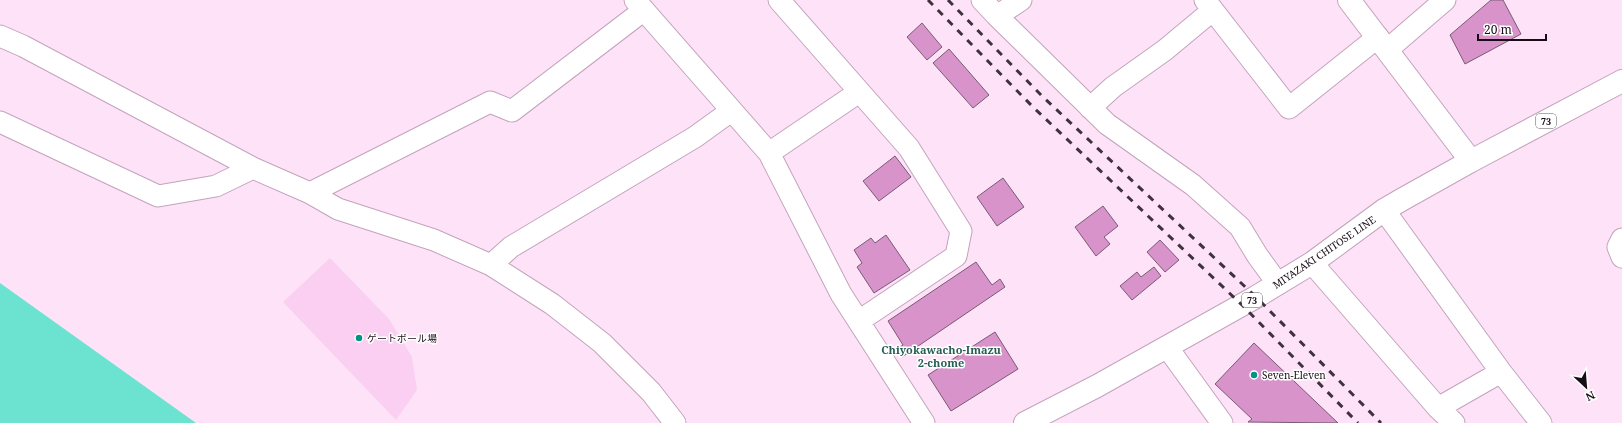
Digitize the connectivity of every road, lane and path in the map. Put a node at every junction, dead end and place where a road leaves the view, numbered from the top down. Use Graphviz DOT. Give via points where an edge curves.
graph roads {
  1 [pos="779,0"];
  2 [pos="982,0"];
  3 [pos="1021,0"];
  4 [pos="1349,0"];
  5 [pos="1445,0"];
  6 [pos="639,5"];
  7 [pos="1209,5"];
  8 [pos="997,16"];
  9 [pos="0,36"];
  10 [pos="1383,44"];
  11 [pos="1622,81"];
  12 [pos="859,92"];
  13 [pos="1090,108"];
  14 [pos="731,111"];
  15 [pos="0,122"];
  16 [pos="769,153"];
  17 [pos="1471,161"];
  18 [pos="253,168"];
  19 [pos="310,193"];
  20 [pos="1384,210"];
  21 [pos="1622,238"];
  22 [pos="1622,257"];
  23 [pos="1312,263"];
  24 [pos="491,265"];
  25 [pos="1278,284"];
  26 [pos="859,321"];
  27 [pos="1167,347"];
  28 [pos="1501,372"];
  29 [pos="1438,408"];
  30 [pos="675,423"];
  31 [pos="924,423"];
  32 [pos="1025,423"];
  33 [pos="1222,423"];
  34 [pos="1454,423"];
  35 [pos="1541,423"];
  1 -- 12 [label="street"];
  2 -- 8 [label="street"];
  3 -- 8 [label="street"];
  4 -- 10 [label="main road"];
  5 -- 10 [label="street"];
  6 -- 14 [label="street"];
  6 -- 19 [label="street" via="512,111 490,102"];
  7 -- 10 [label="street" via="1289,108"];
  7 -- 13 [label="street" via="1165,50 1113,87"];
  8 -- 13 [label="street"];
  9 -- 18 [label="street"];
  10 -- 17 [label="main road"];
  11 -- 17 [label="main road, MIYAZAKI CHITOSE LINE / 73"];
  12 -- 16 [label="street"];
  12 -- 26 [label="street" via="909,148 961,231 956,256"];
  13 -- 25 [label="street" via="1107,124 1192,185 1240,227"];
  14 -- 16 [label="street"];
  14 -- 24 [label="street" via="695,137 511,247"];
  15 -- 18 [label="street" via="158,196 216,186"];
  16 -- 26 [label="street" via="841,294"];
  17 -- 20 [label="main road, MIYAZAKI CHITOSE LINE / 73"];
  18 -- 19 [label="street"];
  19 -- 24 [label="street" via="338,209 434,240"];
  20 -- 23 [label="main road, MIYAZAKI CHITOSE LINE / 73"];
  20 -- 28 [label="street"];
  21 -- 22 [label="street" via="1618,247"];
  23 -- 25 [label="main road, MIYAZAKI CHITOSE LINE / 73"];
  23 -- 29 [label="street"];
  24 -- 30 [label="street" via="552,304 602,343 651,392"];
  25 -- 27 [label="main road, MIYAZAKI CHITOSE LINE / 73"];
  26 -- 31 [label="street"];
  27 -- 32 [label="main road, MIYAZAKI CHITOSE LINE / 73"];
  27 -- 33 [label="street"];
  28 -- 29 [label="street"];
  28 -- 35 [label="street"];
  29 -- 34 [label="street"];
}
